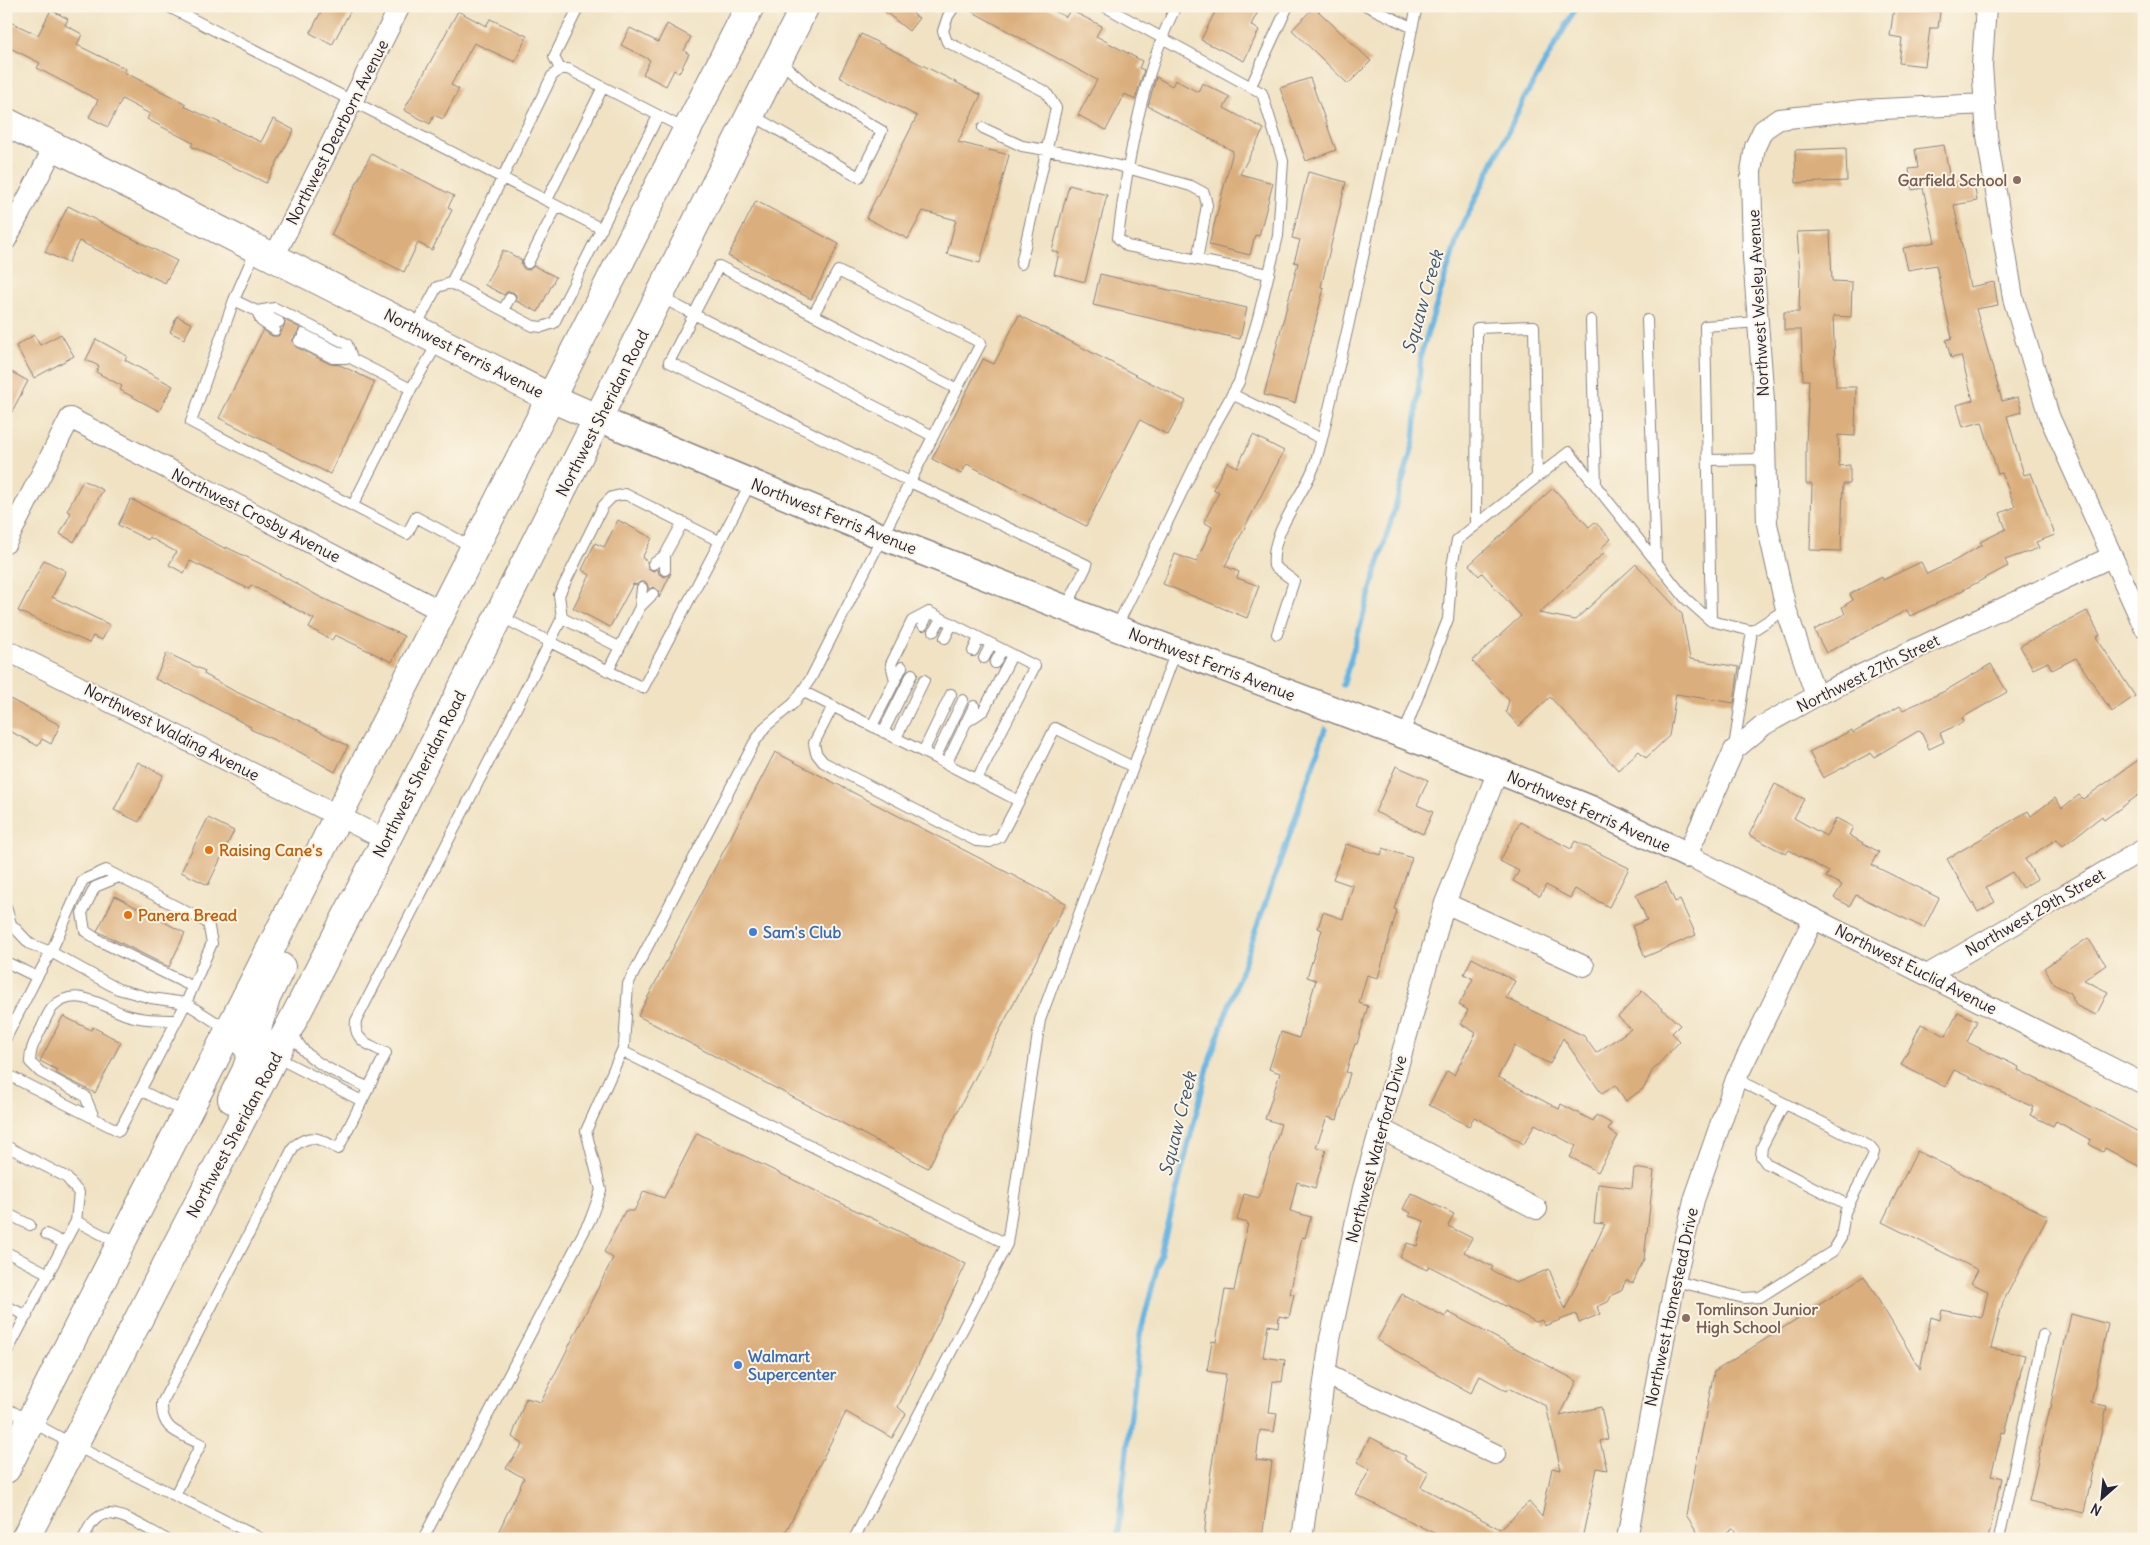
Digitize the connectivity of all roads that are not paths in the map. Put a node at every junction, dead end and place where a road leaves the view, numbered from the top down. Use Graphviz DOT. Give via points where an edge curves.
graph roads {
  1 [pos="166,6"];
  2 [pos="400,6"];
  3 [pos="579,6"];
  4 [pos="750,6"];
  5 [pos="805,6"];
  6 [pos="955,6"];
  7 [pos="1104,6"];
  8 [pos="1176,6"];
  9 [pos="1288,6"];
  10 [pos="1367,6"];
  11 [pos="1417,6"];
  12 [pos="1986,6"];
  13 [pos="1411,27"];
  14 [pos="1161,36"];
  15 [pos="778,59"];
  16 [pos="560,69"];
  17 [pos="1251,86"];
  18 [pos="603,87"];
  19 [pos="352,101"];
  20 [pos="1985,104"];
  21 [pos="751,115"];
  22 [pos="658,116"];
  23 [pos="6,122"];
  24 [pos="983,128"];
  25 [pos="687,130"];
  26 [pos="54,147"];
  27 [pos="1047,151"];
  28 [pos="1127,168"];
  29 [pos="503,178"];
  30 [pos="547,200"];
  31 [pos="557,206"];
  32 [pos="602,229"];
  33 [pos="6,240"];
  34 [pos="265,252"];
  35 [pos="1197,260"];
  36 [pos="528,263"];
  37 [pos="1021,264"];
  38 [pos="1269,274"];
  39 [pos="451,283"];
  40 [pos="660,296"];
  41 [pos="510,298"];
  42 [pos="234,300"];
  43 [pos="504,310"];
  44 [pos="256,311"];
  45 [pos="694,315"];
  46 [pos="813,315"];
  47 [pos="1591,320"];
  48 [pos="1647,320"];
  49 [pos="1758,322"];
  50 [pos="277,326"];
  51 [pos="415,328"];
  52 [pos="301,338"];
  53 [pos="439,340"];
  54 [pos="352,358"];
  55 [pos="412,389"];
  56 [pos="957,389"];
  57 [pos="1232,394"];
  58 [pos="552,398"];
  59 [pos="599,418"];
  60 [pos="933,436"];
  61 [pos="1322,439"];
  62 [pos="1766,459"];
  63 [pos="1708,460"];
  64 [pos="1537,477"];
  65 [pos="751,482"];
  66 [pos="910,482"];
  67 [pos="1596,486"];
  68 [pos="353,506"];
  69 [pos="683,522"];
  70 [pos="1476,525"];
  71 [pos="881,536"];
  72 [pos="719,541"];
  73 [pos="6,543"];
  74 [pos="475,549"];
  75 [pos="665,555"];
  76 [pos="2111,557"];
  77 [pos="1656,561"];
  78 [pos="653,564"];
  79 [pos="665,570"];
  80 [pos="642,588"];
  81 [pos="653,594"];
  82 [pos="640,607"];
  83 [pos="1066,609"];
  84 [pos="1786,609"];
  85 [pos="443,612"];
  86 [pos="929,612"];
  87 [pos="499,616"];
  88 [pos="562,618"];
  89 [pos="941,618"];
  90 [pos="1711,621"];
  91 [pos="952,624"];
  92 [pos="923,625"];
  93 [pos="2144,627"];
  94 [pos="1116,628"];
  95 [pos="1752,631"];
  96 [pos="934,632"];
  97 [pos="1277,634"];
  98 [pos="945,638"];
  99 [pos="979,638"];
  100 [pos="550,642"];
  101 [pos="991,644"];
  102 [pos="619,647"];
  103 [pos="6,650"];
  104 [pos="1002,650"];
  105 [pos="973,651"];
  106 [pos="1176,651"];
  107 [pos="1012,655"];
  108 [pos="984,658"];
  109 [pos="995,663"];
  110 [pos="902,667"];
  111 [pos="608,671"];
  112 [pos="912,674"];
  113 [pos="895,680"];
  114 [pos="924,680"];
  115 [pos="802,691"];
  116 [pos="951,694"];
  117 [pos="1816,696"];
  118 [pos="963,700"];
  119 [pos="833,706"];
  120 [pos="974,706"];
  121 [pos="965,723"];
  122 [pos="872,726"];
  123 [pos="883,732"];
  124 [pos="1403,736"];
  125 [pos="896,738"];
  126 [pos="1734,750"];
  127 [pos="923,752"];
  128 [pos="935,758"];
  129 [pos="946,764"];
  130 [pos="1133,767"];
  131 [pos="1498,771"];
  132 [pos="977,779"];
  133 [pos="1018,800"];
  134 [pos="337,815"];
  135 [pos="386,840"];
  136 [pos="2144,850"];
  137 [pos="1687,855"];
  138 [pos="119,877"];
  139 [pos="298,893"];
  140 [pos="1445,903"];
  141 [pos="6,907"];
  142 [pos="1814,918"];
  143 [pos="51,952"];
  144 [pos="6,962"];
  145 [pos="1584,966"];
  146 [pos="1927,976"];
  147 [pos="37,977"];
  148 [pos="193,987"];
  149 [pos="186,1003"];
  150 [pos="177,1020"];
  151 [pos="292,1022"];
  152 [pos="228,1030"];
  153 [pos="6,1038"];
  154 [pos="622,1051"];
  155 [pos="276,1057"];
  156 [pos="6,1074"];
  157 [pos="1736,1079"];
  158 [pos="2144,1084"];
  159 [pos="369,1088"];
  160 [pos="140,1090"];
  161 [pos="362,1101"];
  162 [pos="1784,1104"];
  163 [pos="186,1113"];
  164 [pos="95,1120"];
  165 [pos="1379,1128"];
  166 [pos="6,1146"];
  167 [pos="1848,1205"];
  168 [pos="1537,1209"];
  169 [pos="6,1213"];
  170 [pos="76,1221"];
  171 [pos="30,1225"];
  172 [pos="46,1234"];
  173 [pos="64,1243"];
  174 [pos="120,1244"];
  175 [pos="1007,1244"];
  176 [pos="6,1252"];
  177 [pos="49,1274"];
  178 [pos="1675,1282"];
  179 [pos="156,1286"];
  180 [pos="6,1306"];
  181 [pos="27,1316"];
  182 [pos="2043,1335"];
  183 [pos="6,1354"];
  184 [pos="1326,1374"];
  185 [pos="6,1408"];
  186 [pos="30,1421"];
  187 [pos="74,1444"];
  188 [pos="1495,1454"];
  189 [pos="6,1469"];
  190 [pos="175,1495"];
  191 [pos="242,1529"];
  192 [pos="26,1539"];
  193 [pos="84,1539"];
  194 [pos="166,1539"];
  195 [pos="238,1539"];
  196 [pos="262,1539"];
  197 [pos="423,1539"];
  198 [pos="854,1539"];
  199 [pos="1302,1539"];
  200 [pos="1627,1539"];
  201 [pos="1999,1539"];
  1 -- 19 [label="lane"];
  2 -- 19 [label="street, Northwest Dearborn Avenue"];
  3 -- 16 [label="lane" via="554,57"];
  4 -- 25 [label="main road"];
  5 -- 15 [label="main road, Northwest Sheridan Road"];
  6 -- 27 [label="lane" via="943,31 947,42 1046,92 1056,108"];
  7 -- 14 [label="lane"];
  8 -- 14 [label="lane"];
  9 -- 17 [label="lane"];
  10 -- 13 [label="lane"];
  11 -- 13 [label="lane"];
  12 -- 20 [label="street" via="1982,65"];
  13 -- 61 [label="lane"];
  14 -- 17 [label="lane"];
  14 -- 28 [label="lane"];
  15 -- 21 [label="main road, Northwest Sheridan Road"];
  15 -- 21 [label="lane" via="812,90 882,131 859,177"];
  16 -- 18 [label="lane" via="568,69"];
  16 -- 29 [label="lane" via="552,76"];
  17 -- 38 [label="lane" via="1262,93 1283,161 1278,236"];
  18 -- 22 [label="lane"];
  18 -- 30 [label="lane"];
  19 -- 29 [label="lane"];
  19 -- 34 [label="street, Northwest Dearborn Avenue"];
  20 -- 49 [label="street, Northwest Wesley Avenue" via="1862,110 1779,119 1763,130 1755,146 1751,172"];
  20 -- 76 [label="street" via="1987,136 2013,298 2049,416"];
  21 -- 40 [label="main road, Northwest Sheridan Road"];
  22 -- 25 [label="lane"];
  22 -- 32 [label="lane"];
  23 -- 26 [label="main road, Northwest Ferris Avenue"];
  24 -- 27 [label="lane" via="1022,146"];
  25 -- 58 [label="main road"];
  26 -- 33 [label="street"];
  26 -- 34 [label="main road, Northwest Ferris Avenue"];
  27 -- 28 [label="lane"];
  27 -- 37 [label="lane"];
  28 -- 35 [label="lane" via="1191,186 1204,193 1207,205"];
  28 -- 35 [label="lane" via="1118,238 1127,246"];
  29 -- 30 [label="lane"];
  29 -- 39 [label="lane"];
  30 -- 31 [label="lane"];
  31 -- 32 [label="lane"];
  31 -- 36 [label="lane"];
  32 -- 43 [label="lane" via="554,323 533,326"];
  34 -- 42 [label="lane"];
  34 -- 51 [label="main road, Northwest Ferris Avenue"];
  35 -- 38 [label="lane"];
  38 -- 57 [label="lane" via="1239,382"];
  39 -- 43 [label="lane"];
  39 -- 51 [label="lane" via="437,287"];
  40 -- 45 [label="lane"];
  40 -- 59 [label="main road, Northwest Sheridan Road"];
  41 -- 43 [label="lane"];
  42 -- 44 [label="lane"];
  42 -- 68 [label="lane" via="191,422"];
  44 -- 50 [label="lane" via="261,321"];
  44 -- 54 [label="lane" via="275,308 347,344"];
  45 -- 46 [label="lane" via="719,266"];
  45 -- 60 [label="lane"];
  45 -- 66 [label="lane" via="669,362"];
  46 -- 56 [label="lane"];
  46 -- 56 [label="lane" via="838,271 981,343"];
  47 -- 67 [label="lane"];
  48 -- 77 [label="lane"];
  49 -- 62 [label="street, Northwest Wesley Avenue"];
  49 -- 63 [label="lane" via="1705,326"];
  51 -- 53 [label="main road, Northwest Ferris Avenue"];
  52 -- 54 [label="lane" via="333,358"];
  53 -- 55 [label="lane"];
  53 -- 58 [label="main road, Northwest Ferris Avenue"];
  54 -- 55 [label="lane"];
  55 -- 68 [label="lane"];
  56 -- 60 [label="lane"];
  57 -- 61 [label="lane"];
  57 -- 94 [label="lane"];
  58 -- 59 [label="main road, Northwest Ferris Avenue"];
  58 -- 74 [label="main road"];
  59 -- 65 [label="street, Northwest Ferris Avenue"];
  59 -- 87 [label="main road, Northwest Sheridan Road"];
  60 -- 66 [label="lane"];
  61 -- 97 [label="lane" via="1314,469 1272,553 1274,566 1294,581"];
  62 -- 63 [label="lane"];
  62 -- 84 [label="street, Northwest Wesley Avenue" via="1767,524"];
  63 -- 90 [label="lane"];
  64 -- 67 [label="lane" via="1569,452"];
  64 -- 70 [label="lane"];
  64 -- 70 [label="lane" via="1534,326 1476,328"];
  65 -- 71 [label="street, Northwest Ferris Avenue"];
  65 -- 72 [label="lane"];
  66 -- 71 [label="lane"];
  66 -- 83 [label="lane" via="1087,565"];
  67 -- 77 [label="lane"];
  68 -- 74 [label="lane" via="407,534 416,517"];
  69 -- 72 [label="lane"];
  69 -- 75 [label="lane"];
  69 -- 88 [label="lane" via="626,494 612,497 603,506 559,595"];
  70 -- 124 [label="lane" via="1457,540 1448,619"];
  71 -- 83 [label="street, Northwest Ferris Avenue"];
  71 -- 115 [label="lane"];
  72 -- 111 [label="lane" via="643,688"];
  73 -- 85 [label="street, Northwest Crosby Avenue" via="70,418"];
  74 -- 85 [label="main road"];
  75 -- 78 [label="lane"];
  75 -- 79 [label="lane"];
  76 -- 93 [label="street"];
  76 -- 117 [label="street, Northwest 27th Street"];
  77 -- 90 [label="lane" via="1685,598"];
  80 -- 82 [label="lane"];
  81 -- 82 [label="lane"];
  82 -- 102 [label="lane"];
  83 -- 94 [label="street, Northwest Ferris Avenue"];
  84 -- 95 [label="lane"];
  84 -- 117 [label="street, Northwest Wesley Avenue"];
  85 -- 134 [label="main road"];
  86 -- 89 [label="lane"];
  86 -- 92 [label="lane"];
  86 -- 113 [label="lane" via="912,621 891,664"];
  87 -- 100 [label="lane"];
  87 -- 135 [label="main road, Northwest Sheridan Road"];
  88 -- 100 [label="lane"];
  88 -- 102 [label="lane"];
  89 -- 91 [label="lane"];
  89 -- 96 [label="lane"];
  90 -- 95 [label="lane"];
  91 -- 98 [label="lane"];
  91 -- 99 [label="lane"];
  94 -- 106 [label="street, Northwest Ferris Avenue"];
  95 -- 126 [label="lane"];
  99 -- 101 [label="lane"];
  99 -- 105 [label="lane"];
  100 -- 111 [label="lane"];
  100 -- 159 [label="lane" via="356,1021 359,1039 386,1053"];
  101 -- 104 [label="lane"];
  101 -- 108 [label="lane"];
  102 -- 111 [label="lane"];
  103 -- 134 [label="street, Northwest Walding Avenue"];
  104 -- 107 [label="lane"];
  104 -- 109 [label="lane"];
  106 -- 124 [label="street, Northwest Ferris Avenue"];
  106 -- 130 [label="lane"];
  107 -- 121 [label="lane" via="984,710"];
  107 -- 132 [label="lane" via="1034,666"];
  110 -- 113 [label="lane"];
  112 -- 123 [label="lane"];
  113 -- 122 [label="lane"];
  114 -- 125 [label="lane"];
  115 -- 119 [label="lane"];
  115 -- 154 [label="lane" via="794,703 765,727 754,743 628,984"];
  116 -- 127 [label="lane"];
  117 -- 126 [label="street, Northwest 27th Street" via="1764,725"];
  118 -- 128 [label="lane"];
  119 -- 122 [label="lane"];
  119 -- 133 [label="lane" via="814,744 823,762 976,840 990,842 1000,837"];
  120 -- 121 [label="lane"];
  121 -- 129 [label="lane"];
  122 -- 123 [label="lane"];
  123 -- 125 [label="lane"];
  124 -- 131 [label="street, Northwest Ferris Avenue"];
  125 -- 127 [label="lane"];
  126 -- 137 [label="street, Northwest 27th Street"];
  127 -- 128 [label="lane"];
  128 -- 129 [label="lane"];
  129 -- 132 [label="lane"];
  130 -- 133 [label="lane" via="1055,728"];
  130 -- 175 [label="lane" via="1040,1020"];
  131 -- 137 [label="street, Northwest Ferris Avenue" via="1592,809"];
  131 -- 140 [label="street, Northwest Waterford Drive"];
  132 -- 133 [label="lane"];
  134 -- 135 [label="street, Northwest Walding Avenue"];
  134 -- 139 [label="main road"];
  135 -- 151 [label="main road, Northwest Sheridan Road"];
  136 -- 146 [label="street, Northwest 29th Street"];
  137 -- 142 [label="street, Northwest Euclid Avenue"];
  138 -- 143 [label="lane" via="106,870 83,880"];
  138 -- 148 [label="lane" via="208,923 212,944"];
  138 -- 148 [label="lane" via="95,887 82,913 86,931"];
  139 -- 152 [label="main road"];
  139 -- 155 [label="main road" via="299,919 295,939 266,998 257,1029 260,1044"];
  140 -- 145 [label="street"];
  140 -- 165 [label="street, Northwest Waterford Drive"];
  141 -- 143 [label="lane" via="11,924 30,944"];
  142 -- 146 [label="street, Northwest Euclid Avenue"];
  142 -- 157 [label="street, Northwest Homestead Drive"];
  143 -- 147 [label="lane"];
  143 -- 149 [label="lane" via="118,988 151,998"];
  144 -- 147 [label="lane"];
  146 -- 158 [label="street, Northwest Euclid Avenue"];
  147 -- 153 [label="lane"];
  148 -- 149 [label="lane"];
  149 -- 150 [label="lane"];
  149 -- 152 [label="lane"];
  150 -- 160 [label="lane"];
  150 -- 164 [label="lane" via="133,1016 82,997 63,1000 52,1008 30,1051 30,1062 40,1072 85,1096"];
  151 -- 155 [label="main road, Northwest Sheridan Road"];
  151 -- 159 [label="lane" via="298,1046 311,1058"];
  152 -- 163 [label="main road"];
  152 -- 179 [label="main road" via="244,1041 252,1053 159,1247"];
  154 -- 175 [label="lane"];
  154 -- 197 [label="lane" via="586,1131 601,1190 591,1218"];
  155 -- 161 [label="lane"];
  155 -- 179 [label="main road, Northwest Sheridan Road"];
  156 -- 164 [label="lane"];
  157 -- 162 [label="lane"];
  157 -- 178 [label="street, Northwest Homestead Drive" via="1694,1200"];
  159 -- 161 [label="lane"];
  160 -- 163 [label="lane"];
  160 -- 164 [label="lane" via="119,1131"];
  161 -- 190 [label="lane" via="338,1149 317,1138 304,1138 294,1146 162,1403 162,1416 169,1428 201,1444"];
  162 -- 167 [label="lane" via="1762,1147 1761,1156 1766,1163"];
  162 -- 167 [label="lane" via="1869,1146 1874,1152"];
  163 -- 174 [label="main road"];
  165 -- 168 [label="street"];
  165 -- 184 [label="street, Northwest Waterford Drive" via="1330,1339"];
  166 -- 170 [label="lane" via="66,1177 79,1193"];
  167 -- 178 [label="lane" via="1841,1238 1833,1251 1760,1297 1744,1298"];
  169 -- 171 [label="lane"];
  170 -- 173 [label="lane"];
  170 -- 174 [label="lane"];
  172 -- 173 [label="lane"];
  173 -- 177 [label="lane"];
  174 -- 186 [label="main road"];
  175 -- 198 [label="lane"];
  176 -- 177 [label="lane"];
  177 -- 181 [label="lane"];
  178 -- 200 [label="street, Northwest Homestead Drive"];
  179 -- 187 [label="main road, Northwest Sheridan Road"];
  180 -- 181 [label="lane"];
  181 -- 183 [label="lane"];
  182 -- 201 [label="lane"];
  184 -- 188 [label="street"];
  184 -- 199 [label="street, Northwest Waterford Drive"];
  185 -- 186 [label="lane"];
  186 -- 187 [label="lane"];
  186 -- 189 [label="main road"];
  187 -- 190 [label="lane"];
  187 -- 192 [label="main road, Northwest Sheridan Road"];
  190 -- 191 [label="lane"];
  191 -- 195 [label="lane"];
  191 -- 196 [label="lane"];
  193 -- 194 [label="lane" via="91,1524 101,1515 116,1514"];
}
